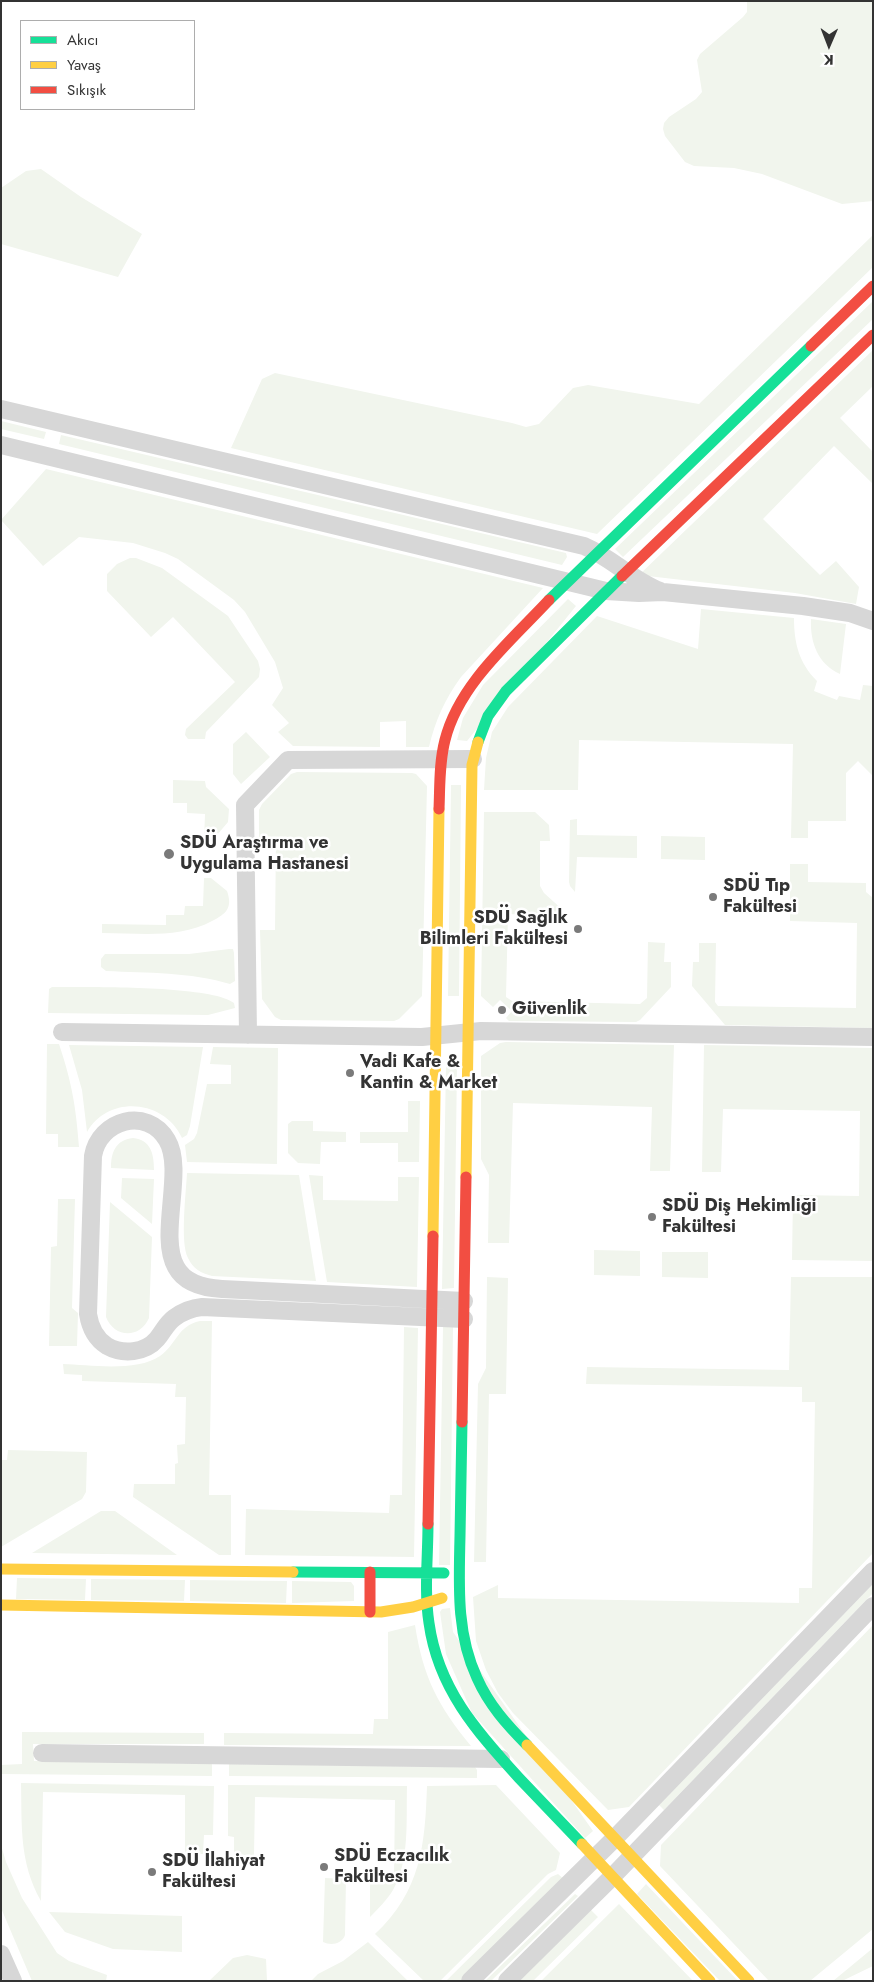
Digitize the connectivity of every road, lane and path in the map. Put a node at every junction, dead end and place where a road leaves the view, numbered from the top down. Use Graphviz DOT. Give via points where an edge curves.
graph roads {
  1 [pos="873,286"];
  2 [pos="873,335"];
  3 [pos="1,409"];
  4 [pos="1,445"];
  5 [pos="597,552"];
  6 [pos="626,571"];
  7 [pos="567,581"];
  8 [pos="606,591"];
  9 [pos="663,592"];
  10 [pos="873,621"];
  11 [pos="441,760"];
  12 [pos="473,760"];
  13 [pos="62,1032"];
  14 [pos="468,1032"];
  15 [pos="248,1035"];
  16 [pos="436,1035"];
  17 [pos="873,1037"];
  18 [pos="188,1280"];
  19 [pos="432,1300"];
  20 [pos="464,1301"];
  21 [pos="190,1310"];
  22 [pos="432,1318"];
  23 [pos="464,1319"];
  24 [pos="1,1569"];
  25 [pos="873,1571"];
  26 [pos="370,1572"];
  27 [pos="428,1572"];
  28 [pos="460,1573"];
  29 [pos="459,1591"];
  30 [pos="427,1603"];
  31 [pos="1,1605"];
  32 [pos="873,1606"];
  33 [pos="370,1612"];
  34 [pos="42,1753"];
  35 [pos="501,1759"];
  36 [pos="614,1839"];
  37 [pos="632,1856"];
  38 [pos="595,1858"];
  39 [pos="612,1877"];
  40 [pos="1,1954"];
  41 [pos="12,1981"];
  42 [pos="470,1981"];
  43 [pos="507,1981"];
  44 [pos="710,1981"];
  45 [pos="749,1981"];
  1 -- 5 [label="street"];
  2 -- 6 [label="street"];
  3 -- 5 [label="street" via="571,543"];
  4 -- 7 [label="street"];
  5 -- 6 [label="street"];
  5 -- 7 [label="street"];
  6 -- 8 [label="street"];
  6 -- 9 [label="street"];
  7 -- 8 [label="street"];
  7 -- 11 [label="street" via="466,692 450,723"];
  8 -- 9 [label="street"];
  8 -- 12 [label="street" via="497,702 480,732"];
  9 -- 10 [label="street" via="827,609"];
  11 -- 12 [label="street"];
  11 -- 15 [label="street" via="288,760 245,805"];
  11 -- 16 [label="street"];
  12 -- 14 [label="street"];
  13 -- 15 [label="street"];
  14 -- 16 [label="street"];
  14 -- 17 [label="street"];
  14 -- 20 [label="street"];
  15 -- 16 [label="street"];
  16 -- 19 [label="street"];
  18 -- 19 [label="street" via="212,1288"];
  18 -- 21 [label="street"];
  18 -- 21 [label="street" via="176,1267 170,1251 172,1158 167,1139 147,1123 127,1120 115,1125 100,1137 93,1156 88,1314 91,1327 108,1346 120,1351 133,1351 151,1344 173,1319"];
  19 -- 20 [label="street"];
  19 -- 22 [label="street"];
  20 -- 23 [label="street"];
  21 -- 22 [label="street" via="210,1307"];
  22 -- 23 [label="street"];
  22 -- 27 [label="street"];
  23 -- 28 [label="street"];
  24 -- 26 [label="street"];
  25 -- 36 [label="street"];
  26 -- 27 [label="street"];
  26 -- 33 [label="street"];
  27 -- 28 [label="street"];
  27 -- 30 [label="street"];
  28 -- 29 [label="street"];
  29 -- 30 [label="street"];
  29 -- 36 [label="street" via="460,1621 466,1649 490,1704"];
  30 -- 33 [label="street" via="394,1611"];
  30 -- 35 [label="street" via="433,1642 448,1686 466,1718"];
  31 -- 33 [label="street"];
  32 -- 37 [label="street"];
  34 -- 35 [label="street"];
  35 -- 38 [label="street"];
  36 -- 37 [label="street"];
  36 -- 38 [label="street"];
  37 -- 39 [label="street"];
  37 -- 45 [label="street"];
  38 -- 39 [label="street"];
  38 -- 42 [label="street"];
  39 -- 43 [label="street"];
  39 -- 44 [label="street"];
  40 -- 41 [label="street"];
}
